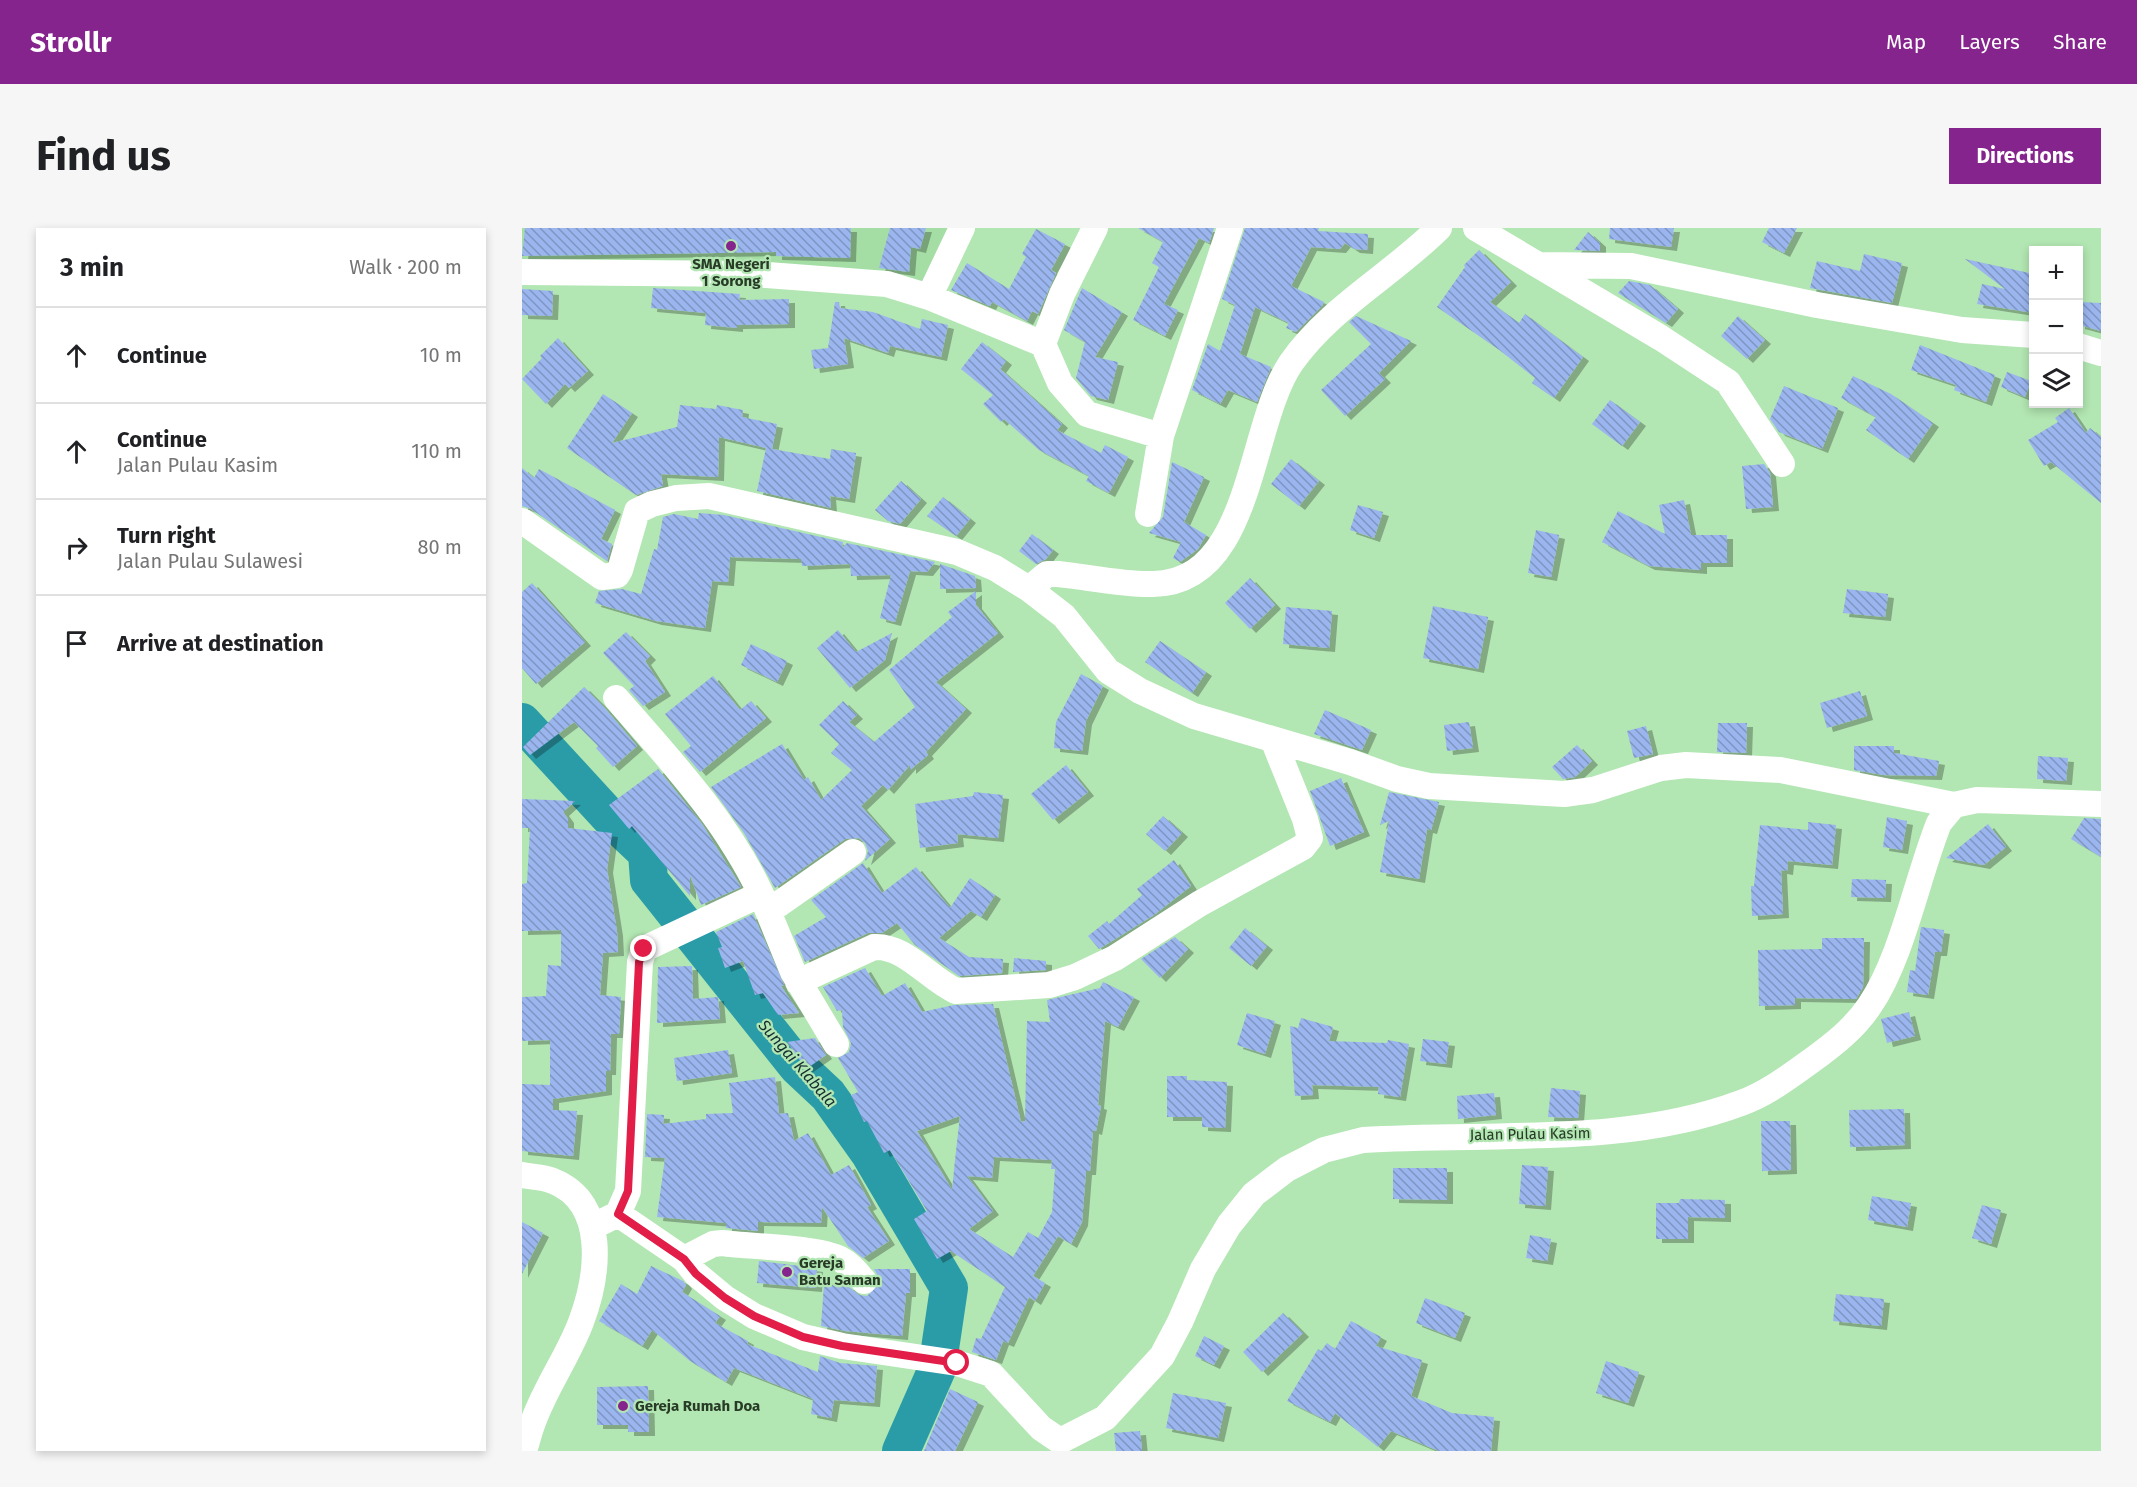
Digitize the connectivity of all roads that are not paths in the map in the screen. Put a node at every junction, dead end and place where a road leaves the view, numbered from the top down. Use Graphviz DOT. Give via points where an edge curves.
graph roads {
  1 [pos="962,228"];
  2 [pos="1095,228"];
  3 [pos="1230,228"];
  4 [pos="1439,228"];
  5 [pos="1476,228"];
  6 [pos="1539,265"];
  7 [pos="522,272"];
  8 [pos="930,297"];
  9 [pos="2029,335"];
  10 [pos="1043,344"];
  11 [pos="2083,347"];
  12 [pos="2101,353"];
  13 [pos="1161,436"];
  14 [pos="1782,464"];
  15 [pos="1148,514"];
  16 [pos="522,521"];
  17 [pos="1029,589"];
  18 [pos="616,698"];
  19 [pos="1274,742"];
  20 [pos="2101,804"];
  21 [pos="1954,806"];
  22 [pos="853,852"];
  23 [pos="765,902"];
  24 [pos="798,982"];
  25 [pos="836,1044"];
  26 [pos="522,1175"];
  27 [pos="618,1214"];
  28 [pos="594,1226"];
  29 [pos="684,1259"];
  30 [pos="864,1281"];
  31 [pos="1057,1446"];
  32 [pos="524,1451"];
  1 -- 8 [label="street"];
  2 -- 10 [label="street" via="1062,294"];
  3 -- 13 [label="street"];
  4 -- 17 [label="street" via="1324,327 1292,362 1278,387 1240,508 1214,559 1173,582 1154,584 1047,574"];
  5 -- 6 [label="street"];
  6 -- 9 [label="street" via="1631,266 1817,305 1962,330"];
  6 -- 14 [label="street" via="1728,382"];
  7 -- 8 [label="street" via="754,274 887,284"];
  8 -- 10 [label="street"];
  10 -- 13 [label="street" via="1060,383 1087,414"];
  11 -- 12 [label="street"];
  13 -- 15 [label="street"];
  16 -- 17 [label="street" via="594,573 617,575 637,511 676,498 709,496 957,552 995,568"];
  17 -- 19 [label="street" via="1064,616 1108,671 1194,716"];
  18 -- 23 [label="street" via="717,818"];
  19 -- 21 [label="street" via="1429,786 1564,794 1686,765 1780,770"];
  19 -- 24 [label="street" via="1310,838 1303,847 1199,904 1115,958 1049,985 956,991 887,946 874,947"];
  20 -- 21 [label="street" via="1977,800"];
  21 -- 31 [label="street, Jalan Pulau Kasim" via="1939,823 1892,962 1870,1005 1849,1030 1791,1075 1742,1103 1666,1124 1609,1132 1363,1140 1324,1150 1287,1168 1254,1194 1229,1225 1203,1269 1162,1356 1105,1418"];
  22 -- 23 [label="street"];
  23 -- 24 [label="street"];
  23 -- 27 [label="street" via="710,916 644,949 639,962 628,1191"];
  24 -- 25 [label="street"];
  26 -- 28 [label="street" via="554,1181 579,1198"];
  27 -- 28 [label="street"];
  27 -- 29 [label="street"];
  28 -- 32 [label="street" via="587,1304 532,1424"];
  29 -- 30 [label="street" via="722,1243 794,1250 838,1258"];
  29 -- 31 [label="street, Jalan Pulau Kasim" via="725,1298 754,1316 803,1337 914,1354 991,1374"];
}
